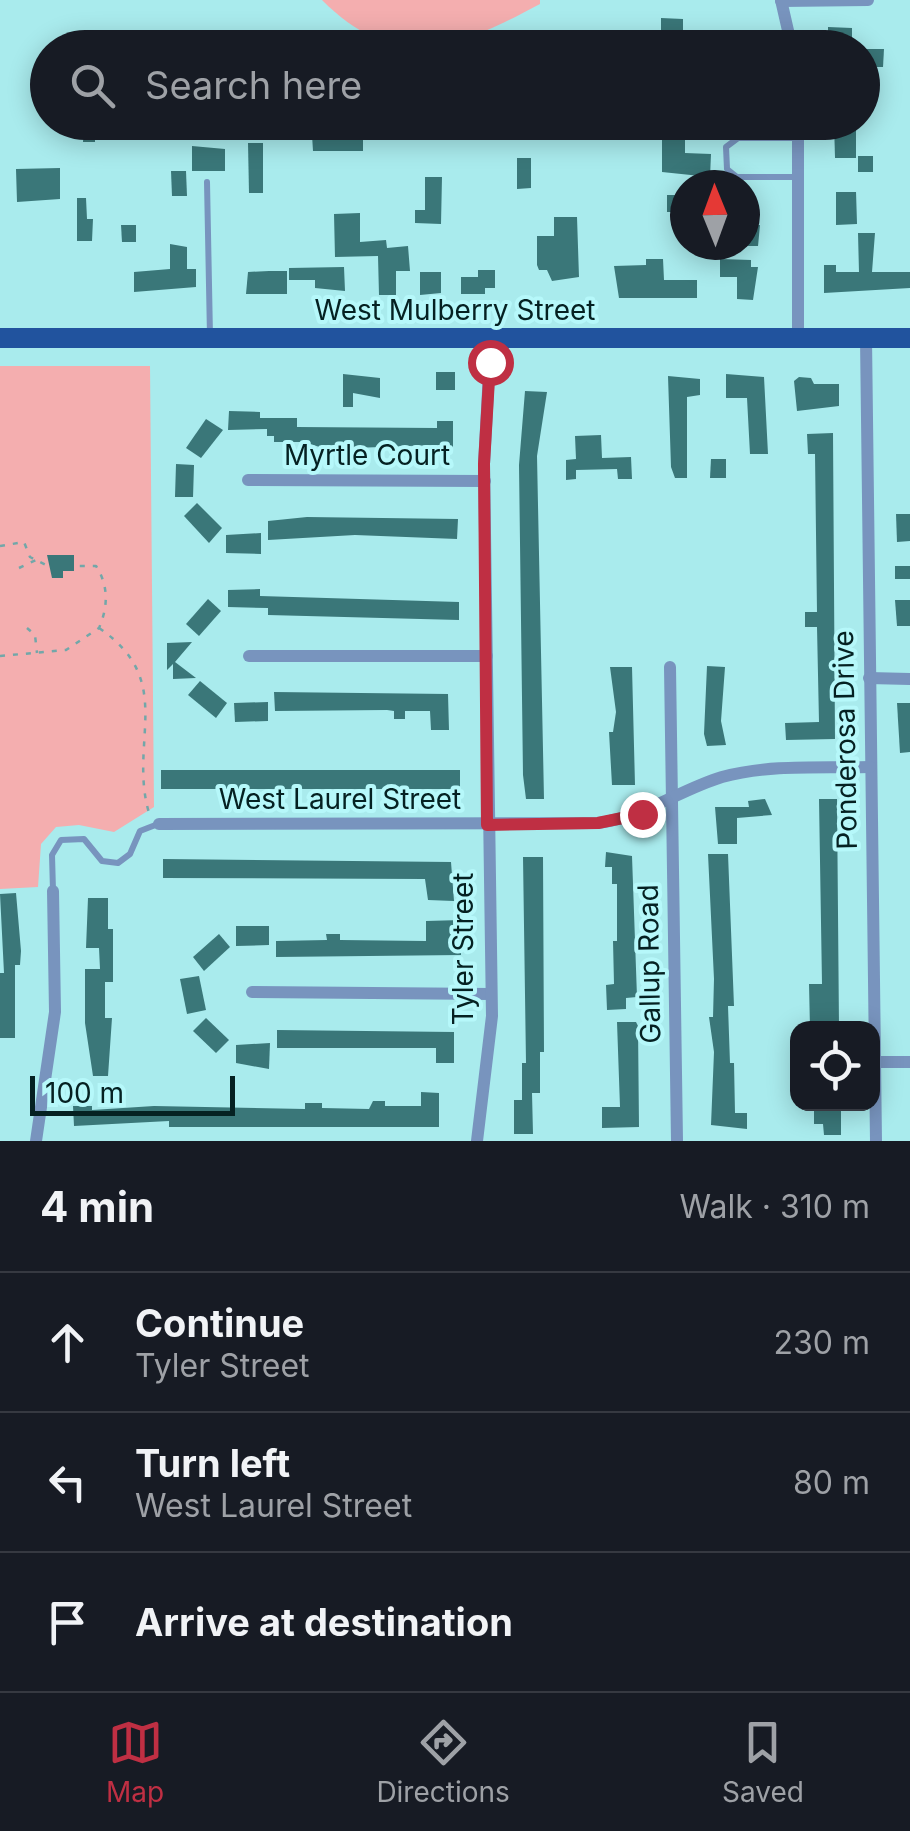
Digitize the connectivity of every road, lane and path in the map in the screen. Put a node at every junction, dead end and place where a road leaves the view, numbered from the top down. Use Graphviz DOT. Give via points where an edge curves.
graph roads {
  1 [pos="868,0"];
  2 [pos="780,1"];
  3 [pos="787,30"];
  4 [pos="735,140"];
  5 [pos="798,140"];
  6 [pos="798,177"];
  7 [pos="207,182"];
  8 [pos="490,337"];
  9 [pos="798,337"];
  10 [pos="0,338"];
  11 [pos="210,338"];
  12 [pos="866,338"];
  13 [pos="910,338"];
  14 [pos="248,480"];
  15 [pos="484,481"];
  16 [pos="0,546"];
  17 [pos="36,560"];
  18 [pos="48,566"];
  19 [pos="74,566"];
  20 [pos="19,568"];
  21 [pos="26,628"];
  22 [pos="98,628"];
  23 [pos="38,653"];
  24 [pos="0,656"];
  25 [pos="249,656"];
  26 [pos="487,656"];
  27 [pos="670,666"];
  28 [pos="869,678"];
  29 [pos="910,679"];
  30 [pos="870,768"];
  31 [pos="672,799"];
  32 [pos="154,819"];
  33 [pos="487,825"];
  34 [pos="52,891"];
  35 [pos="252,992"];
  36 [pos="492,994"];
  37 [pos="874,1021"];
  38 [pos="880,1062"];
  39 [pos="910,1062"];
  40 [pos="876,1111"];
  41 [pos="36,1141"];
  42 [pos="477,1141"];
  43 [pos="677,1141"];
  44 [pos="876,1141"];
  1 -- 2 [label="street"];
  2 -- 3 [label="street"];
  4 -- 6 [label="lane" via="726,147 727,169 736,177"];
  5 -- 6 [label="street"];
  6 -- 9 [label="street"];
  7 -- 11 [label="lane"];
  8 -- 9 [label="main road, West Mulberry Street"];
  8 -- 11 [label="main road, West Mulberry Street"];
  8 -- 15 [label="street, Tyler Street"];
  9 -- 12 [label="main road, West Mulberry Street"];
  10 -- 11 [label="main road, West Mulberry Street"];
  12 -- 13 [label="main road, West Mulberry Street"];
  12 -- 28 [label="street, Ponderosa Drive"];
  14 -- 15 [label="street, Myrtle Court"];
  15 -- 26 [label="street, Tyler Street"];
  16 -- 17 [label="path" via="24,542"];
  17 -- 18 [label="path"];
  17 -- 20 [label="path"];
  19 -- 22 [label="path" via="96,566 105,584"];
  21 -- 23 [label="path" via="35,634"];
  22 -- 23 [label="path" via="66,650"];
  22 -- 32 [label="path" via="127,651 142,676"];
  23 -- 24 [label="path"];
  25 -- 26 [label="street"];
  26 -- 33 [label="street, Tyler Street"];
  27 -- 31 [label="street, Gallup Road"];
  28 -- 29 [label="street"];
  28 -- 30 [label="street, Ponderosa Drive"];
  30 -- 31 [label="street, West Laurel Street" via="741,772"];
  30 -- 37 [label="street, Ponderosa Drive"];
  31 -- 33 [label="street, West Laurel Street" via="613,821"];
  31 -- 43 [label="street, Gallup Road"];
  32 -- 33 [label="street, West Laurel Street"];
  32 -- 34 [label="lane" via="118,863 102,861 84,840 60,840 52,855"];
  33 -- 36 [label="street, Tyler Street"];
  34 -- 41 [label="street" via="54,1025"];
  35 -- 36 [label="street"];
  36 -- 42 [label="street, Tyler Street"];
  38 -- 39 [label="street"];
  40 -- 44 [label="street, Ponderosa Drive"];
}
